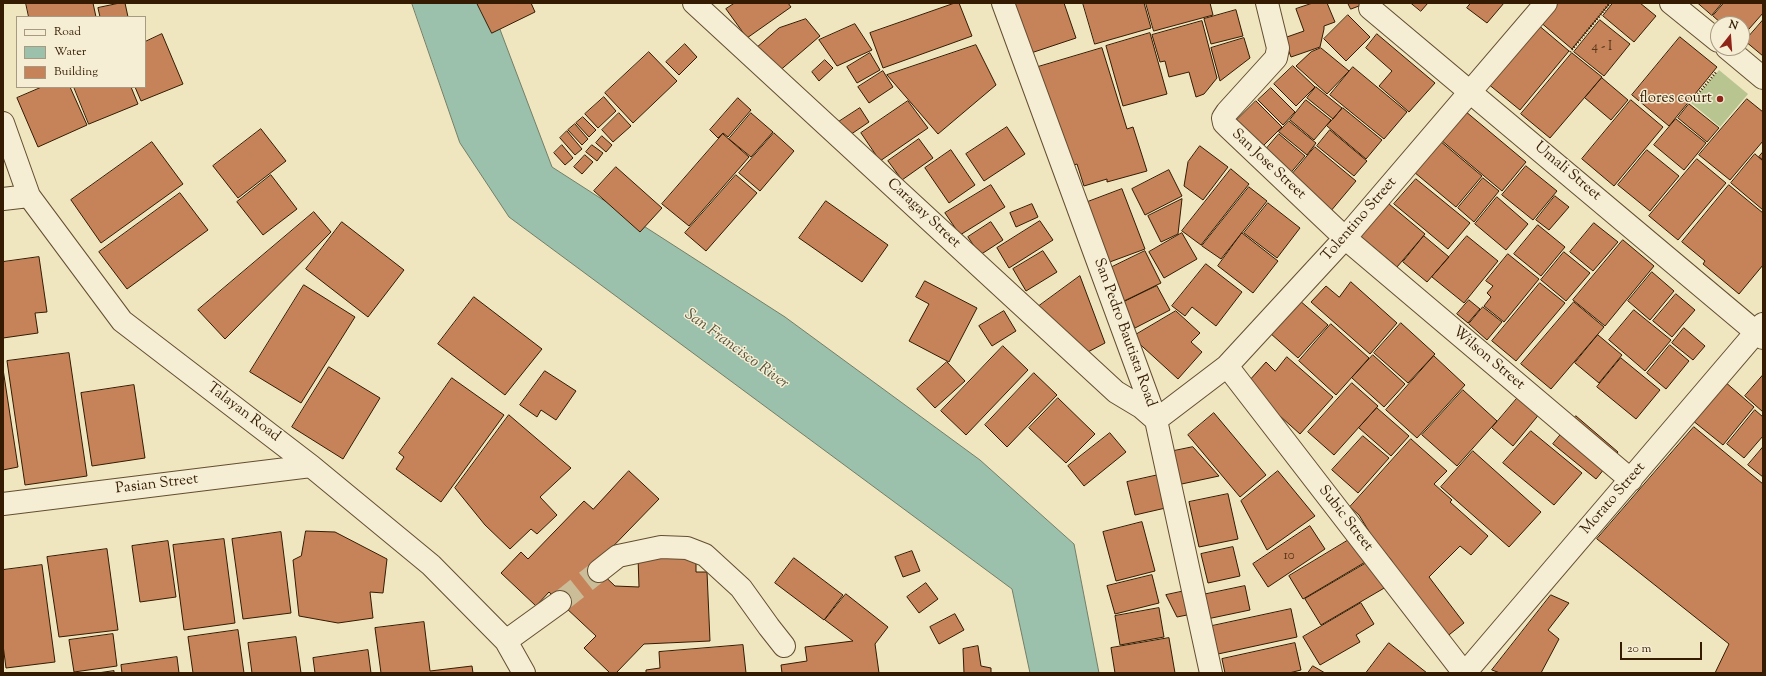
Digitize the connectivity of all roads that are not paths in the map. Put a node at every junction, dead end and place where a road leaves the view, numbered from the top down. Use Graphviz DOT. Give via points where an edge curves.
graph roads {
  1 [pos="694,3"];
  2 [pos="1004,3"];
  3 [pos="1267,3"];
  4 [pos="1546,3"];
  5 [pos="1671,3"];
  6 [pos="1370,8"];
  7 [pos="1710,34"];
  8 [pos="1737,56"];
  9 [pos="1763,78"];
  10 [pos="1471,91"];
  11 [pos="3,123"];
  12 [pos="29,196"];
  13 [pos="3,199"];
  14 [pos="1345,238"];
  15 [pos="1761,331"];
  16 [pos="1227,366"];
  17 [pos="1156,420"];
  18 [pos="311,466"];
  19 [pos="1631,480"];
  20 [pos="3,504"];
  21 [pos="599,571"];
  22 [pos="560,602"];
  23 [pos="506,641"];
  24 [pos="784,646"];
  25 [pos="524,673"];
  26 [pos="1211,673"];
  27 [pos="1464,673"];
  1 -- 17 [label="street, Caragay Street" via="1116,392"];
  2 -- 17 [label="street, San Pedro Bautista Road"];
  3 -- 14 [label="street, San Jose Street" via="1278,53 1227,112 1224,123"];
  4 -- 10 [label="street, Tolentino Street"];
  5 -- 7 [label="street"];
  6 -- 10 [label="street, Umali Street"];
  8 -- 9 [label="street"];
  10 -- 14 [label="street, Tolentino Street"];
  10 -- 15 [label="street, Umali Street"];
  11 -- 12 [label="street, Talayan Road"];
  12 -- 13 [label="street"];
  12 -- 18 [label="street, Talayan Road" via="122,321"];
  14 -- 16 [label="street, Tolentino Street"];
  14 -- 19 [label="street, Wilson Street"];
  15 -- 19 [label="street, Morato Street"];
  16 -- 17 [label="street, Tolentino Street"];
  16 -- 27 [label="street, Subic Street"];
  17 -- 26 [label="street, San Pedro Bautista Road"];
  18 -- 20 [label="street, Pasian Street"];
  18 -- 23 [label="street, Talayan Road" via="431,565"];
  19 -- 27 [label="street, Morato Street"];
  21 -- 24 [label="street" via="618,556 661,547 687,548 705,555 741,588"];
  22 -- 23 [label="street"];
  23 -- 25 [label="street, Talayan Road"];
}
